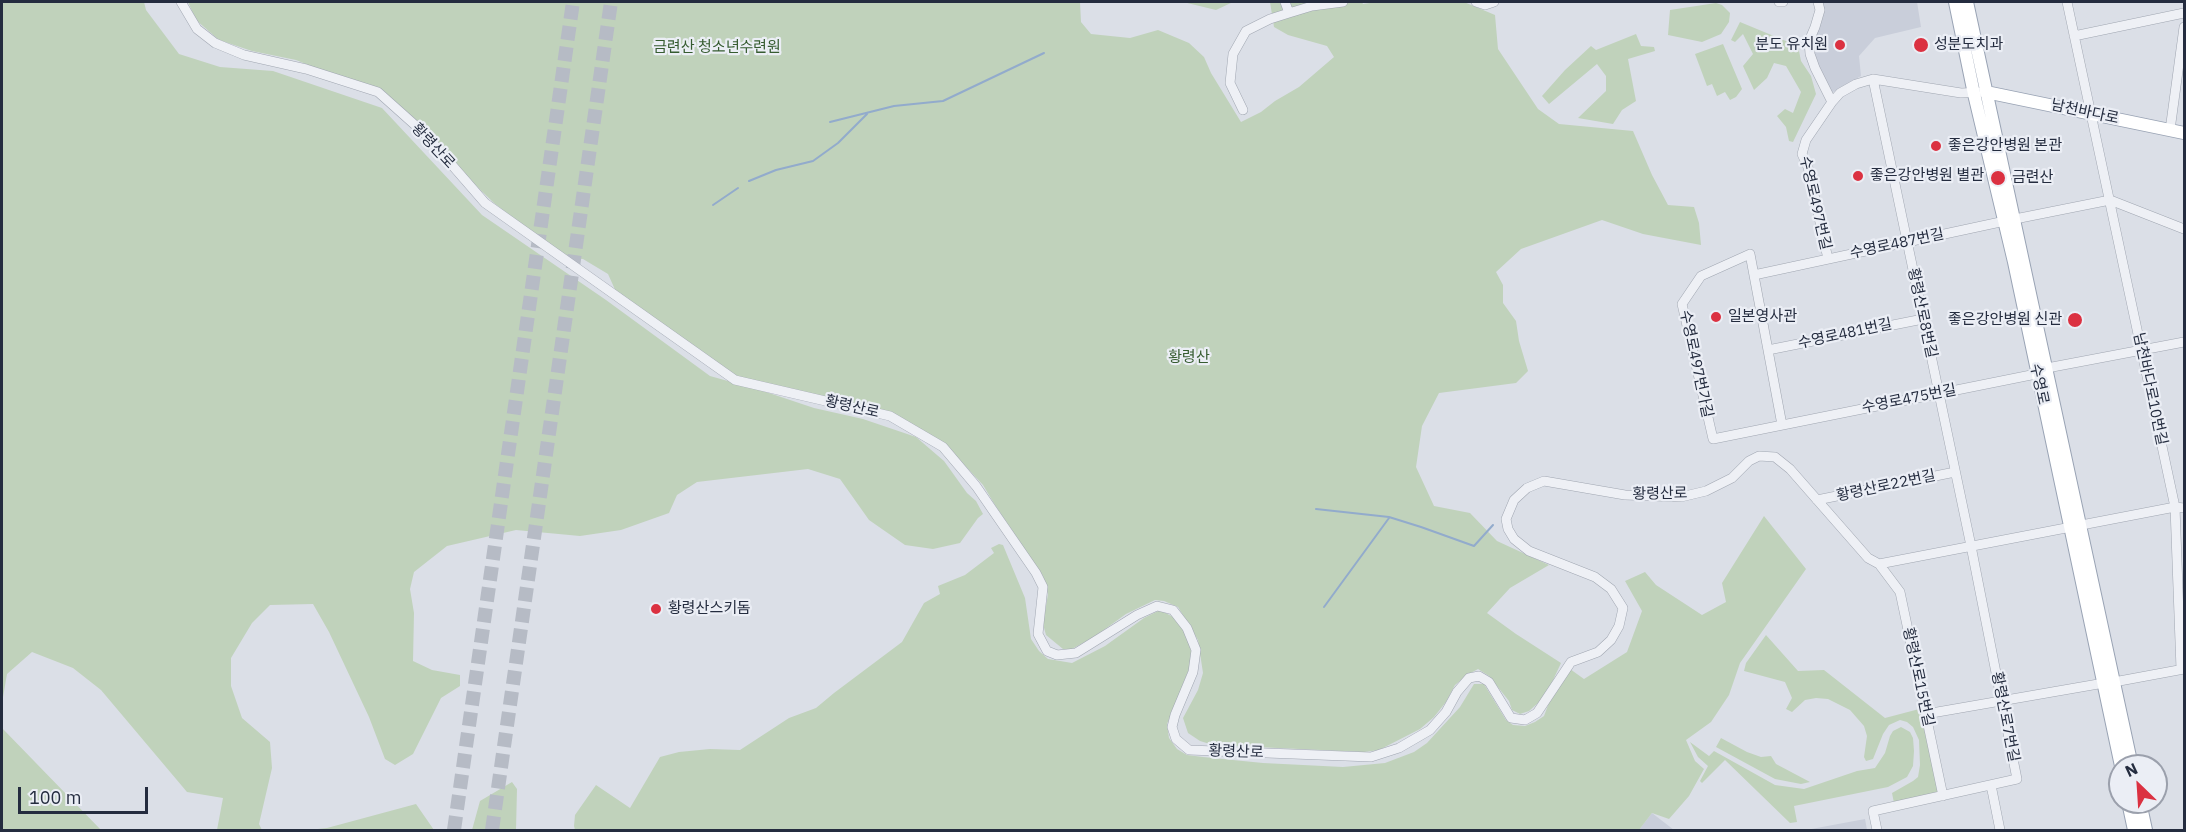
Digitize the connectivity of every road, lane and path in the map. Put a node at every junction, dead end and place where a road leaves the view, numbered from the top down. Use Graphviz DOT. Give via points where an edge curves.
graph roads {
  1 [pos="181,2"];
  2 [pos="1285,2"];
  3 [pos="1343,2"];
  4 [pos="1476,2"];
  5 [pos="1494,2"];
  6 [pos="1818,2"];
  7 [pos="1955,2"];
  8 [pos="1967,2"];
  9 [pos="2067,2"];
  10 [pos="1289,13"];
  11 [pos="2184,13"];
  12 [pos="2184,27"];
  13 [pos="2074,36"];
  14 [pos="1873,79"];
  15 [pos="1980,93"];
  16 [pos="1832,102"];
  17 [pos="1243,110"];
  18 [pos="2091,113"];
  19 [pos="2170,130"];
  20 [pos="2184,133"];
  21 [pos="2110,200"];
  22 [pos="2010,220"];
  23 [pos="2184,228"];
  24 [pos="1907,242"];
  25 [pos="1828,259"];
  26 [pos="1754,275"];
  27 [pos="1923,319"];
  28 [pos="2184,342"];
  29 [pos="1768,350"];
  30 [pos="2141,350"];
  31 [pos="2042,371"];
  32 [pos="1938,392"];
  33 [pos="1782,425"];
  34 [pos="1713,439"];
  35 [pos="1955,472"];
  36 [pos="1817,500"];
  37 [pos="2180,507"];
  38 [pos="2075,526"];
  39 [pos="1971,546"];
  40 [pos="1879,564"];
  41 [pos="2183,669"];
  42 [pos="2109,682"];
  43 [pos="2001,699"];
  44 [pos="1926,714"];
  45 [pos="2119,754"];
  46 [pos="2129,754"];
  47 [pos="1991,785"];
  48 [pos="1943,796"];
  49 [pos="2130,814"];
  50 [pos="2142,814"];
  51 [pos="1876,831"];
  52 [pos="2000,831"];
  53 [pos="2134,831"];
  54 [pos="2146,831"];
  1 -- 36 [label="street, 황령산로" via="197,29 215,43 244,55 306,69 378,92 425,134 485,203 735,380 890,416 943,447 976,486 1036,573 1043,587 1038,634 1047,651 1057,655 1076,653 1156,606 1173,610 1187,628 1196,650 1193,672 1172,727 1176,739 1189,750 1371,757 1399,748 1430,730 1469,678 1479,676 1489,682 1511,718 1525,720 1537,713 1571,662 1598,652 1611,640 1623,608 1611,589 1595,577 1529,551 1514,539 1506,519 1514,500 1527,488 1544,481 1625,495 1681,497 1706,491 1732,478 1749,460 1775,457"];
  2 -- 10 [label="street"];
  3 -- 10 [label="street"];
  4 -- 5 [label="street"];
  6 -- 16 [label="street" via="1820,10 1809,41 1810,54"];
  7 -- 15 [label="main road, 수영로"];
  8 -- 15 [label="main road, 수영로"];
  9 -- 13 [label="street, 남천바다로10번길"];
  10 -- 17 [label="street" via="1246,31 1233,54 1230,83"];
  11 -- 13 [label="street"];
  12 -- 19 [label="street"];
  13 -- 18 [label="street, 남천바다로10번길"];
  14 -- 15 [label="street"];
  14 -- 16 [label="street, 수영로497번길" via="1856,84"];
  14 -- 24 [label="street, 황령산로8번길"];
  15 -- 18 [label="main road, 남천바다로"];
  15 -- 22 [label="main road, 수영로"];
  16 -- 25 [label="street, 수영로497번길" via="1806,140 1802,154 1809,167"];
  18 -- 19 [label="main road, 남천바다로"];
  18 -- 21 [label="street, 남천바다로10번길"];
  19 -- 20 [label="main road, 남천바다로"];
  21 -- 22 [label="street, 수영로487번길"];
  21 -- 23 [label="street"];
  21 -- 30 [label="street, 남천바다로10번길"];
  22 -- 24 [label="street, 수영로487번길"];
  22 -- 31 [label="main road, 수영로"];
  24 -- 25 [label="street, 수영로487번길"];
  24 -- 27 [label="street, 황령산로8번길"];
  25 -- 26 [label="street, 수영로487번길"];
  26 -- 29 [label="street"];
  26 -- 34 [label="street, 수영로497번가길" via="1750,254 1701,276 1682,304"];
  27 -- 29 [label="street, 수영로481번길"];
  27 -- 32 [label="street, 황령산로8번길"];
  28 -- 30 [label="street, 수영로475번길"];
  29 -- 33 [label="street"];
  30 -- 31 [label="street, 수영로475번길"];
  30 -- 37 [label="street, 남천바다로10번길"];
  31 -- 32 [label="street, 수영로475번길"];
  31 -- 38 [label="main road, 수영로"];
  32 -- 33 [label="street, 수영로475번길"];
  32 -- 35 [label="street, 황령산로8번길"];
  33 -- 34 [label="street, 수영로475번길"];
  35 -- 36 [label="street, 황령산로22번길"];
  35 -- 39 [label="street, 황령산로8번길"];
  36 -- 40 [label="street, 황령산로" via="1868,558"];
  37 -- 38 [label="street"];
  37 -- 41 [label="street, 남천바다로10번길"];
  38 -- 39 [label="street"];
  38 -- 42 [label="main road, 수영로"];
  39 -- 40 [label="street"];
  39 -- 43 [label="street, 황령산로7번길"];
  40 -- 44 [label="street, 황령산로15번길" via="1900,592"];
  41 -- 42 [label="street"];
  42 -- 43 [label="street"];
  42 -- 45 [label="main road, 수영로"];
  42 -- 46 [label="main road, 수영로"];
  43 -- 44 [label="street"];
  43 -- 47 [label="street, 황령산로7번길" via="2017,779"];
  44 -- 48 [label="street, 황령산로15번길"];
  47 -- 48 [label="street, 황령산로7번길"];
  47 -- 52 [label="street"];
  48 -- 51 [label="street, 황령산로7번길" via="1873,812"];
  49 -- 53 [label="main road"];
  50 -- 54 [label="main road"];
}
